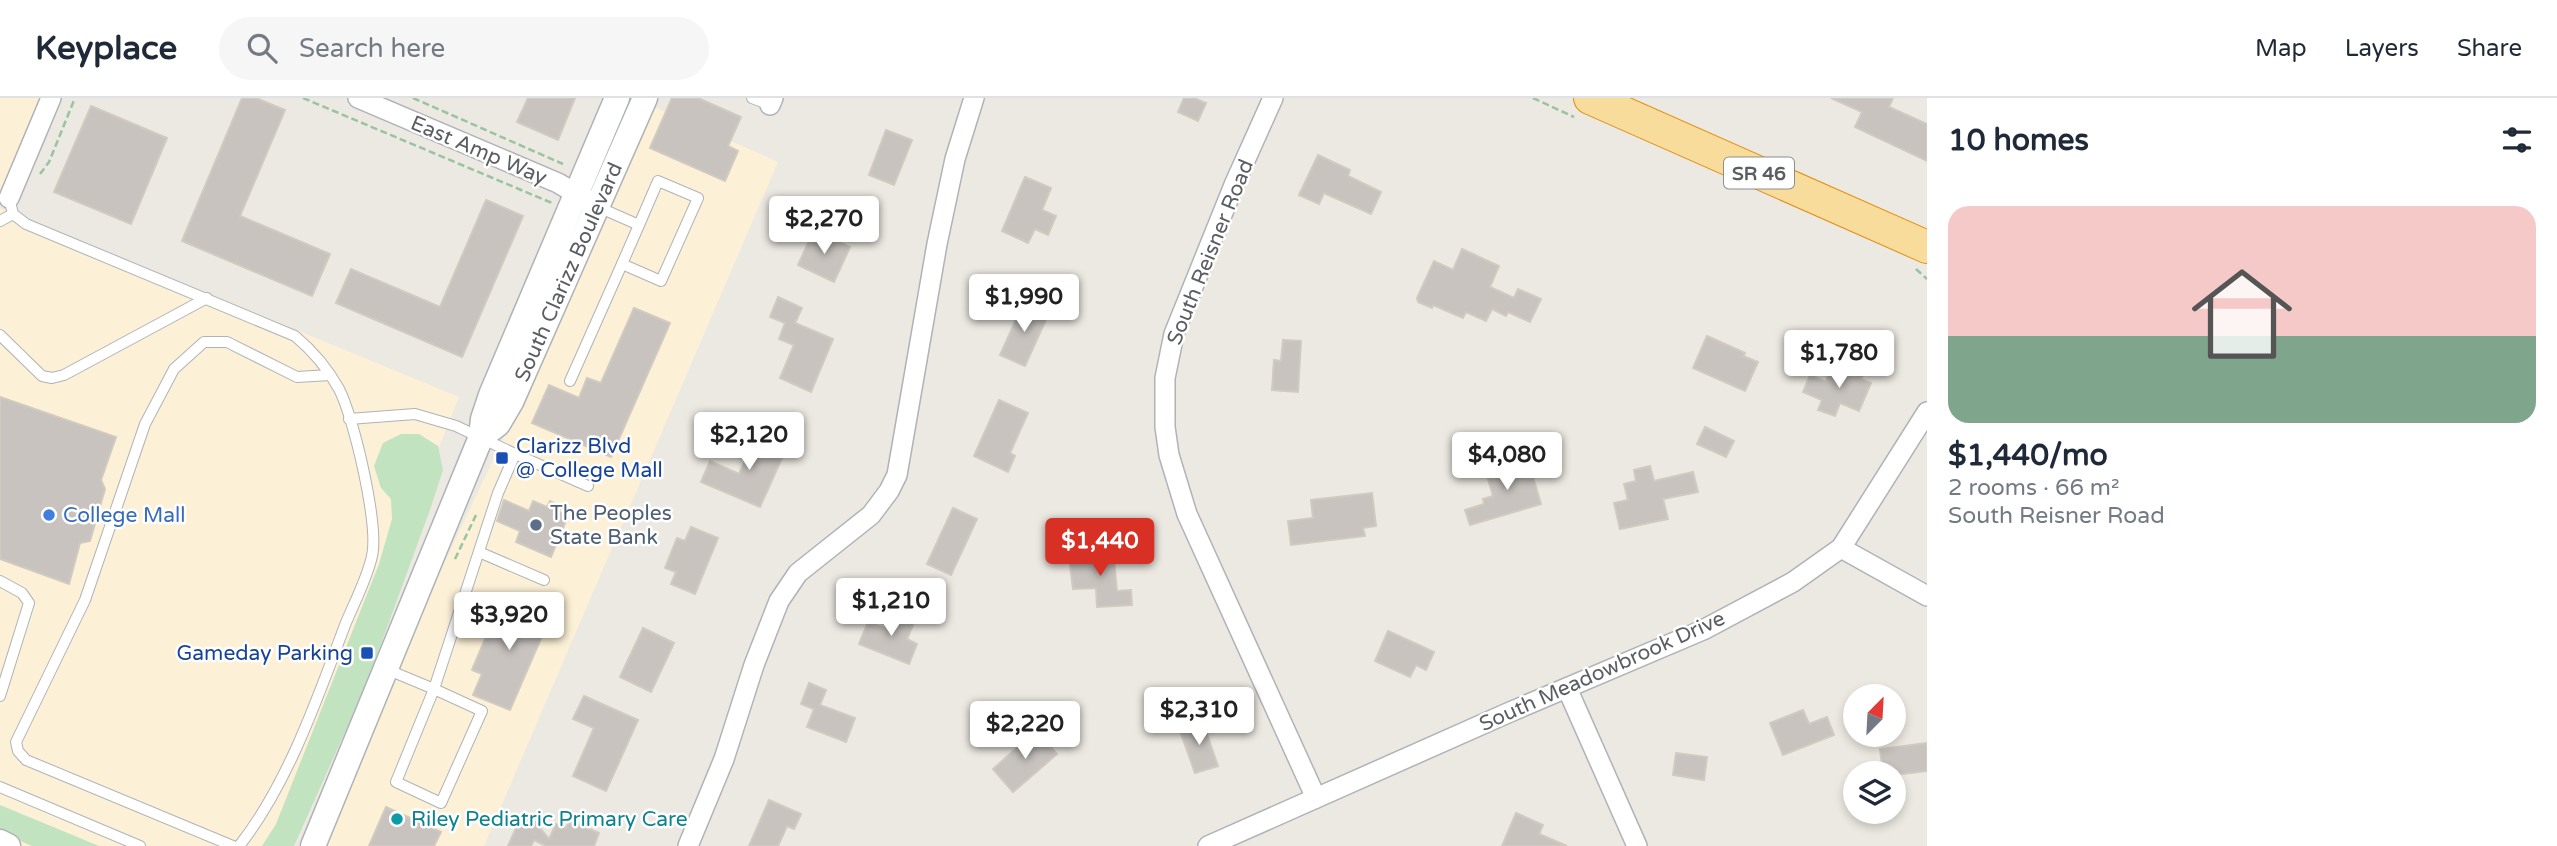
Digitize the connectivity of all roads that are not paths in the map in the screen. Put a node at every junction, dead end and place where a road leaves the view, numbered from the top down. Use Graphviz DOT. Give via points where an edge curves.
graph roads {
  1 [pos="51,98"];
  2 [pos="358,98"];
  3 [pos="617,98"];
  4 [pos="645,98"];
  5 [pos="974,98"];
  6 [pos="1273,98"];
  7 [pos="1590,98"];
  8 [pos="566,199"];
  9 [pos="11,206"];
  10 [pos="597,207"];
  11 [pos="0,221"];
  12 [pos="639,225"];
  13 [pos="1927,247"];
  14 [pos="622,264"];
  15 [pos="207,298"];
  16 [pos="0,335"];
  17 [pos="330,375"];
  18 [pos="570,381"];
  19 [pos="1927,412"];
  20 [pos="349,419"];
  21 [pos="481,437"];
  22 [pos="515,454"];
  23 [pos="588,486"];
  24 [pos="1841,548"];
  25 [pos="479,552"];
  26 [pos="544,580"];
  27 [pos="0,581"];
  28 [pos="1927,596"];
  29 [pos="386,669"];
  30 [pos="1567,688"];
  31 [pos="434,689"];
  32 [pos="0,696"];
  33 [pos="0,787"];
  34 [pos="1317,798"];
  35 [pos="0,842"];
  36 [pos="8,846"];
  37 [pos="140,846"];
  38 [pos="233,846"];
  39 [pos="239,846"];
  40 [pos="313,846"];
  41 [pos="688,846"];
  42 [pos="1208,846"];
  43 [pos="1637,846"];
  1 -- 9 [label="street" via="20,169"];
  2 -- 8 [label="street, East Amp Way" via="558,183"];
  3 -- 8 [label="street, South Clarizz Boulevard"];
  4 -- 10 [label="street, South Clarizz Boulevard"];
  5 -- 41 [label="street" via="955,159 897,475 871,515 804,568 779,601"];
  6 -- 34 [label="street, South Reisner Road" via="1174,334 1165,378 1164,427 1187,514"];
  7 -- 13 [label="highway, SR 46"];
  8 -- 10 [label="street, East Amp Way"];
  8 -- 21 [label="street, South Clarizz Boulevard" via="491,396"];
  9 -- 11 [label="lane"];
  9 -- 15 [label="lane" via="26,224"];
  10 -- 12 [label="lane"];
  10 -- 21 [label="street, South Clarizz Boulevard" via="511,402 498,424"];
  12 -- 14 [label="lane"];
  12 -- 14 [label="lane" via="659,181 698,198 661,281"];
  14 -- 18 [label="lane"];
  15 -- 16 [label="lane" via="52,378 42,376"];
  15 -- 17 [label="lane" via="295,335"];
  17 -- 20 [label="lane"];
  17 -- 38 [label="lane" via="297,377 228,342 204,342 174,369 145,424 85,600 16,742 26,760"];
  19 -- 24 [label="street, South Meadowbrook Drive"];
  20 -- 21 [label="lane" via="415,414"];
  20 -- 39 [label="lane" via="374,529 372,555 277,789"];
  21 -- 22 [label="lane"];
  21 -- 29 [label="street, South Clarizz Boulevard"];
  22 -- 23 [label="lane"];
  22 -- 25 [label="lane"];
  24 -- 28 [label="street"];
  24 -- 30 [label="street, South Meadowbrook Drive" via="1793,582 1703,630"];
  25 -- 26 [label="lane"];
  25 -- 31 [label="lane"];
  27 -- 32 [label="lane" via="22,593 29,603"];
  29 -- 31 [label="lane"];
  29 -- 40 [label="street, South Clarizz Boulevard"];
  30 -- 34 [label="street, South Meadowbrook Drive"];
  30 -- 43 [label="street"];
  31 -- 31 [label="lane" via="482,711 441,803 396,782"];
  33 -- 37 [label="lane"];
  34 -- 42 [label="street, South Meadowbrook Drive"];
  35 -- 36 [label="street"];
}
